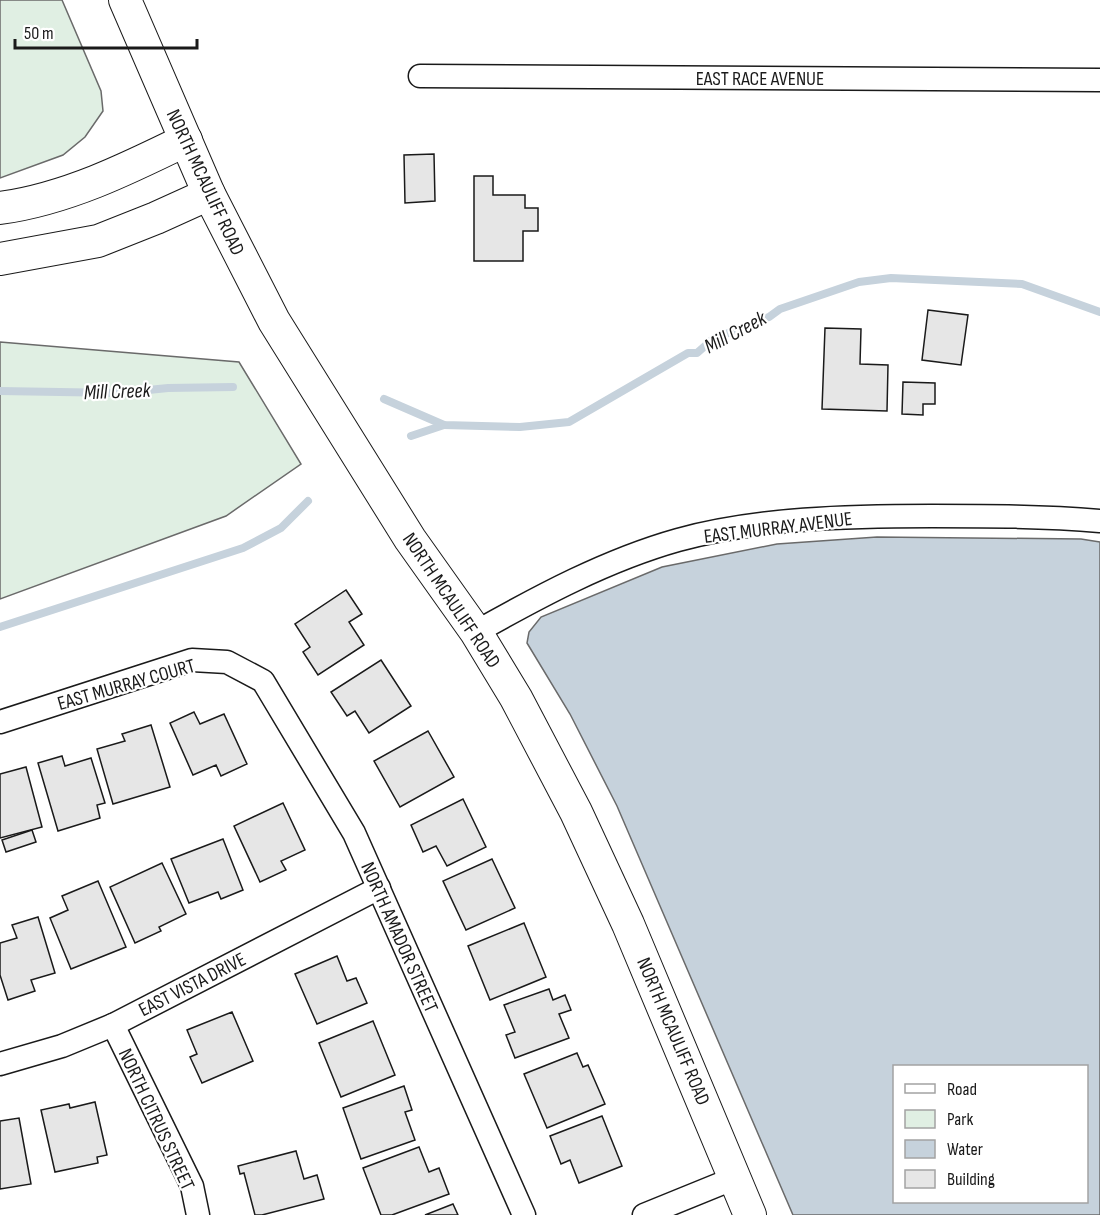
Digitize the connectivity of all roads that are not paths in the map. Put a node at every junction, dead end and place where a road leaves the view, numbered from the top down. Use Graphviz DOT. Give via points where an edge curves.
graph roads {
  1 [pos="125,0"];
  2 [pos="420,76"];
  3 [pos="1100,80"];
  4 [pos="186,140"];
  5 [pos="209,194"];
  6 [pos="0,208"];
  7 [pos="0,259"];
  8 [pos="1100,521"];
  9 [pos="476,632"];
  10 [pos="252,675"];
  11 [pos="0,722"];
  12 [pos="378,888"];
  13 [pos="112,1025"];
  14 [pos="0,1064"];
  15 [pos="735,1178"];
  16 [pos="198,1215"];
  17 [pos="524,1215"];
  18 [pos="644,1215"];
  19 [pos="750,1215"];
  1 -- 4 [label="street, NORTH MCAULIFF ROAD"];
  2 -- 3 [label="street, EAST RACE AVENUE"];
  4 -- 5 [label="street, NORTH MCAULIFF ROAD"];
  4 -- 6 [label="street" via="75,189"];
  5 -- 7 [label="street" via="99,241"];
  5 -- 9 [label="street, NORTH MCAULIFF ROAD" via="274,321 410,539"];
  8 -- 9 [label="street, EAST MURRAY AVENUE" via="1047,516 874,516 801,520 729,530 679,540 583,576"];
  9 -- 15 [label="street, NORTH MCAULIFF ROAD" via="576,812 628,924"];
  10 -- 11 [label="street, EAST MURRAY COURT" via="227,662 192,660"];
  10 -- 12 [label="street, NORTH AMADOR STREET" via="263,681 327,786 354,833"];
  12 -- 13 [label="street, EAST VISTA DRIVE"];
  12 -- 17 [label="street, NORTH AMADOR STREET"];
  13 -- 14 [label="street, EAST VISTA DRIVE" via="62,1047"];
  13 -- 16 [label="street, NORTH CITRUS STREET" via="192,1186"];
  15 -- 18 [label="street"];
  15 -- 19 [label="street, NORTH MCAULIFF ROAD"];
}
